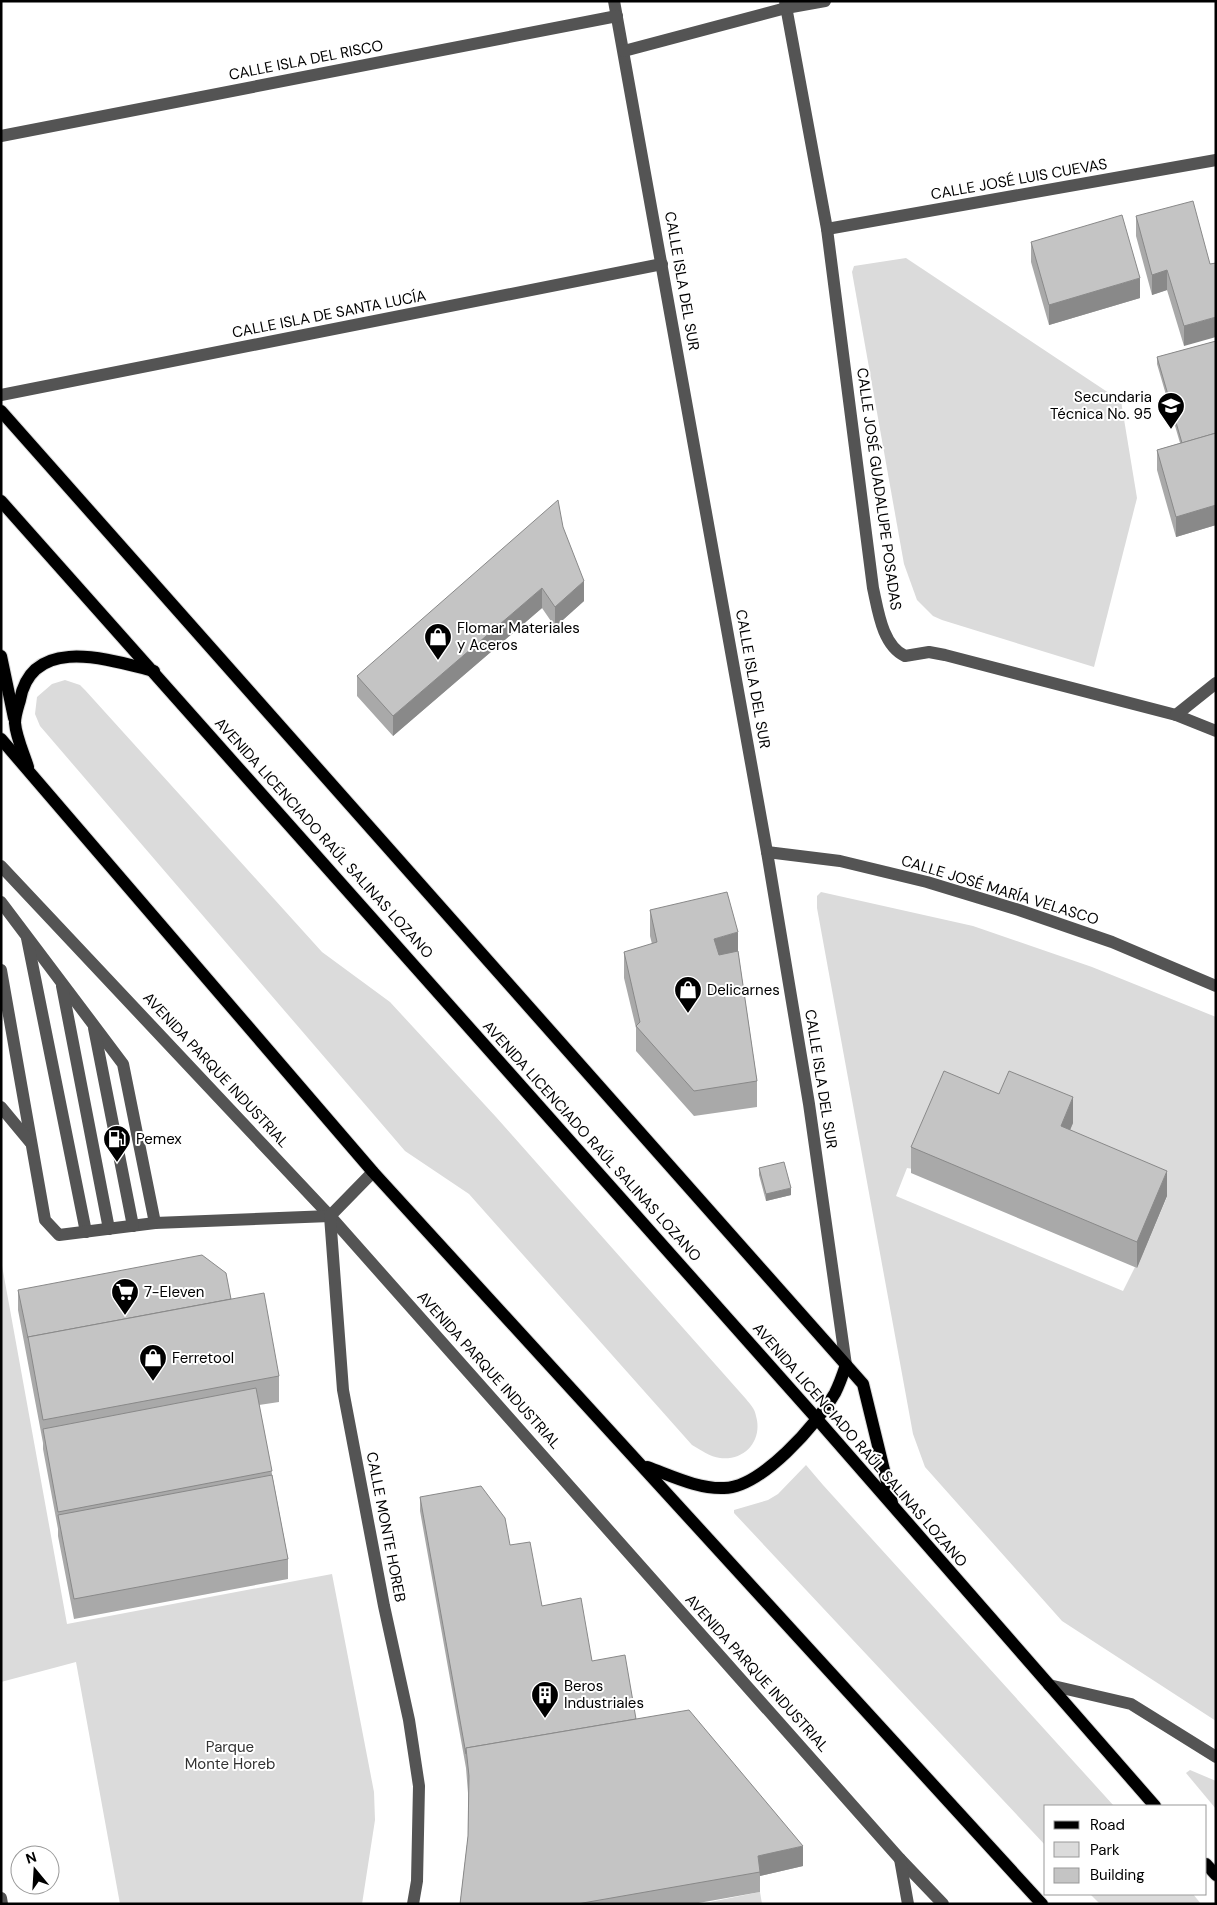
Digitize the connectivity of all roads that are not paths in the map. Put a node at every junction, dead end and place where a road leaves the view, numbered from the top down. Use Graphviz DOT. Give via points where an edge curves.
graph roads {
  1 [pos="614,1"];
  2 [pos="825,1"];
  3 [pos="785,5"];
  4 [pos="617,16"];
  5 [pos="624,51"];
  6 [pos="1,136"];
  7 [pos="1216,160"];
  8 [pos="827,229"];
  9 [pos="662,264"];
  10 [pos="1,395"];
  11 [pos="1,410"];
  12 [pos="1,501"];
  13 [pos="1,656"];
  14 [pos="154,671"];
  15 [pos="1216,683"];
  16 [pos="1176,716"];
  17 [pos="15,723"];
  18 [pos="1216,730"];
  19 [pos="1,739"];
  20 [pos="30,773"];
  21 [pos="767,852"];
  22 [pos="1,866"];
  23 [pos="1,902"];
  24 [pos="27,936"];
  25 [pos="1,970"];
  26 [pos="61,981"];
  27 [pos="1216,986"];
  28 [pos="92,1023"];
  29 [pos="1,1107"];
  30 [pos="31,1142"];
  31 [pos="374,1172"];
  32 [pos="330,1216"];
  33 [pos="155,1223"];
  34 [pos="134,1226"];
  35 [pos="109,1228"];
  36 [pos="86,1232"];
  37 [pos="846,1365"];
  38 [pos="817,1419"];
  39 [pos="644,1466"];
  40 [pos="893,1506"];
  41 [pos="1049,1685"];
  42 [pos="1216,1757"];
  43 [pos="1154,1805"];
  44 [pos="900,1858"];
  45 [pos="1207,1865"];
  46 [pos="1216,1875"];
  47 [pos="1,1898"];
  48 [pos="2,1904"];
  49 [pos="413,1904"];
  50 [pos="908,1904"];
  51 [pos="943,1904"];
  52 [pos="1042,1904"];
  1 -- 4 [label="street, CALLE ISLA DEL SUR"];
  2 -- 3 [label="street"];
  3 -- 5 [label="street"];
  3 -- 8 [label="street, CALLE JOSÉ GUADALUPE POSADAS"];
  4 -- 5 [label="street, CALLE ISLA DEL SUR"];
  4 -- 6 [label="street, CALLE ISLA DEL RISCO"];
  5 -- 9 [label="street, CALLE ISLA DEL SUR"];
  7 -- 8 [label="street, CALLE JOSÉ LUIS CUEVAS"];
  8 -- 16 [label="street, CALLE JOSÉ GUADALUPE POSADAS" via="873,588 882,626 892,644 905,656 929,652 945,655"];
  9 -- 10 [label="street, CALLE ISLA DE SANTA LUCÍA"];
  9 -- 21 [label="street, CALLE ISLA DEL SUR"];
  11 -- 37 [label="main road"];
  12 -- 14 [label="main road, AVENIDA LICENCIADO RAÚL SALINAS LOZANO"];
  13 -- 17 [label="main road"];
  14 -- 17 [label="main road" via="102,658 69,656 50,660 33,671 25,683"];
  14 -- 38 [label="main road, AVENIDA LICENCIADO RAÚL SALINAS LOZANO"];
  15 -- 16 [label="street"];
  16 -- 18 [label="street, CALLE JOSÉ GUADALUPE POSADAS"];
  17 -- 20 [label="main road"];
  19 -- 20 [label="main road"];
  20 -- 31 [label="main road"];
  21 -- 27 [label="street, CALLE JOSÉ MARÍA VELASCO" via="840,861 936,884 1112,942"];
  21 -- 37 [label="street, CALLE ISLA DEL SUR" via="810,1104"];
  22 -- 32 [label="street, AVENIDA PARQUE INDUSTRIAL"];
  23 -- 24 [label="street"];
  24 -- 26 [label="street"];
  24 -- 36 [label="street"];
  25 -- 30 [label="street"];
  26 -- 28 [label="street"];
  26 -- 35 [label="street"];
  28 -- 33 [label="street" via="123,1064"];
  28 -- 34 [label="street"];
  29 -- 30 [label="street"];
  30 -- 36 [label="street" via="45,1220 59,1235"];
  31 -- 32 [label="street"];
  31 -- 39 [label="main road"];
  32 -- 33 [label="street"];
  32 -- 44 [label="street, AVENIDA PARQUE INDUSTRIAL"];
  32 -- 49 [label="street, CALLE MONTE HOREB" via="343,1390 420,1786 417,1881"];
  33 -- 34 [label="street"];
  34 -- 35 [label="street"];
  35 -- 36 [label="street"];
  37 -- 38 [label="main road" via="835,1393"];
  37 -- 40 [label="main road" via="863,1384"];
  38 -- 39 [label="main road" via="778,1459 745,1483 726,1488 700,1486"];
  38 -- 40 [label="main road, AVENIDA LICENCIADO RAÚL SALINAS LOZANO"];
  39 -- 52 [label="main road"];
  40 -- 41 [label="main road, AVENIDA LICENCIADO RAÚL SALINAS LOZANO"];
  41 -- 42 [label="street" via="1131,1704"];
  41 -- 43 [label="main road, AVENIDA LICENCIADO RAÚL SALINAS LOZANO"];
  44 -- 50 [label="street"];
  44 -- 51 [label="street, AVENIDA PARQUE INDUSTRIAL"];
  45 -- 46 [label="main road"];
  47 -- 48 [label="street"];
}
